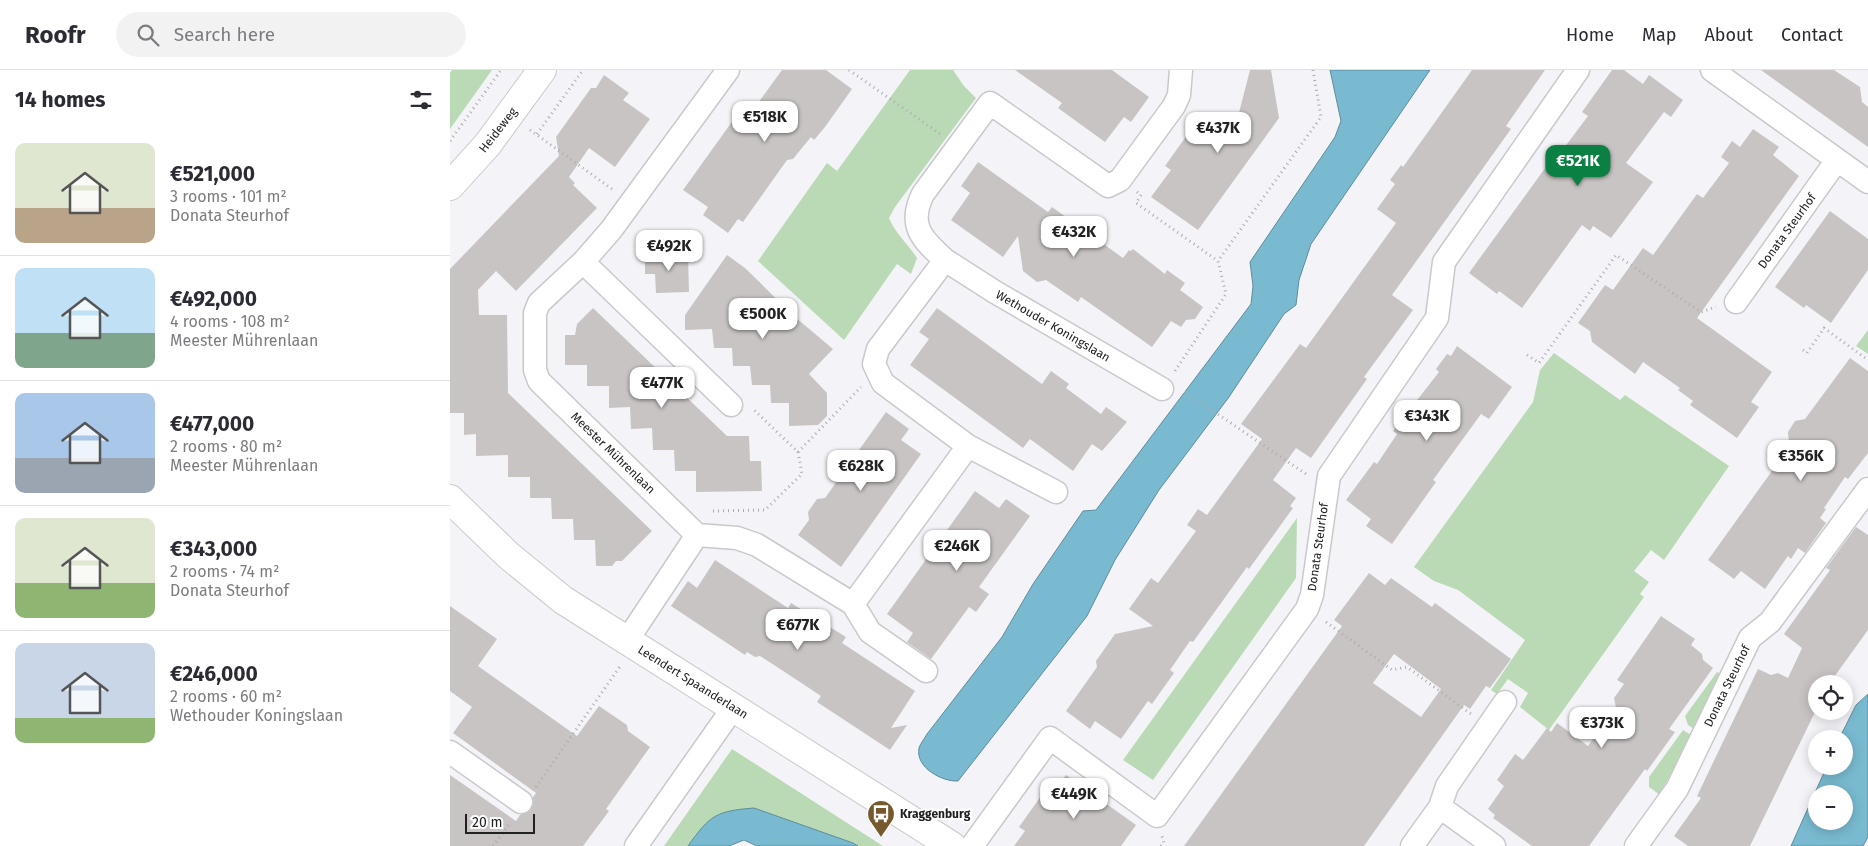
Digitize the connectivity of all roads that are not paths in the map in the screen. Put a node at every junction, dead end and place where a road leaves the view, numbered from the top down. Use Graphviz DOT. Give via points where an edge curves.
graph roads {
  1 [pos="542,70"];
  2 [pos="728,70"];
  3 [pos="1181,70"];
  4 [pos="1578,70"];
  5 [pos="1712,70"];
  6 [pos="1837,160"];
  7 [pos="1868,182"];
  8 [pos="450,186"];
  9 [pos="945,260"];
  10 [pos="583,262"];
  11 [pos="1736,302"];
  12 [pos="1173,390"];
  13 [pos="731,405"];
  14 [pos="968,446"];
  15 [pos="1868,489"];
  16 [pos="1056,492"];
  17 [pos="450,499"];
  18 [pos="690,528"];
  19 [pos="853,604"];
  20 [pos="631,642"];
  21 [pos="926,671"];
  22 [pos="1505,702"];
  23 [pos="734,708"];
  24 [pos="450,752"];
  25 [pos="523,803"];
  26 [pos="1440,807"];
  27 [pos="636,846"];
  28 [pos="952,846"];
  29 [pos="972,846"];
  30 [pos="1412,846"];
  31 [pos="1494,846"];
  32 [pos="1636,846"];
  1 -- 8 [label="street, Heideweg" via="488,144"];
  2 -- 10 [label="street, Meester Mührenlaan" via="631,203"];
  3 -- 9 [label="street, Wethouder Koningslaan" via="1179,95 1174,106 1120,180 1108,186 990,102 916,208 916,224 924,240"];
  4 -- 29 [label="street, Donata Steurhof" via="1444,262 1437,318 1329,476 1312,595 1307,608 1157,816 1050,738"];
  5 -- 6 [label="street"];
  6 -- 7 [label="street"];
  6 -- 11 [label="street, Donata Steurhof"];
  9 -- 12 [label="street, Wethouder Koningslaan" via="995,292"];
  9 -- 14 [label="street" via="878,349 874,364 883,383"];
  10 -- 13 [label="street"];
  10 -- 18 [label="street, Meester Mührenlaan" via="539,303 535,313 539,381"];
  14 -- 16 [label="street"];
  14 -- 19 [label="street"];
  15 -- 32 [label="street, Donata Steurhof" via="1770,622 1750,638 1677,789"];
  17 -- 20 [label="street, Leendert Spaanderlaan" via="508,555 563,600"];
  18 -- 19 [label="street" via="757,545"];
  18 -- 20 [label="street"];
  19 -- 21 [label="street" via="870,632"];
  20 -- 23 [label="street, Leendert Spaanderlaan"];
  22 -- 26 [label="street" via="1446,786"];
  23 -- 27 [label="street"];
  23 -- 28 [label="street, Leendert Spaanderlaan"];
  24 -- 25 [label="street"];
  26 -- 30 [label="street"];
  26 -- 31 [label="street"];
}
